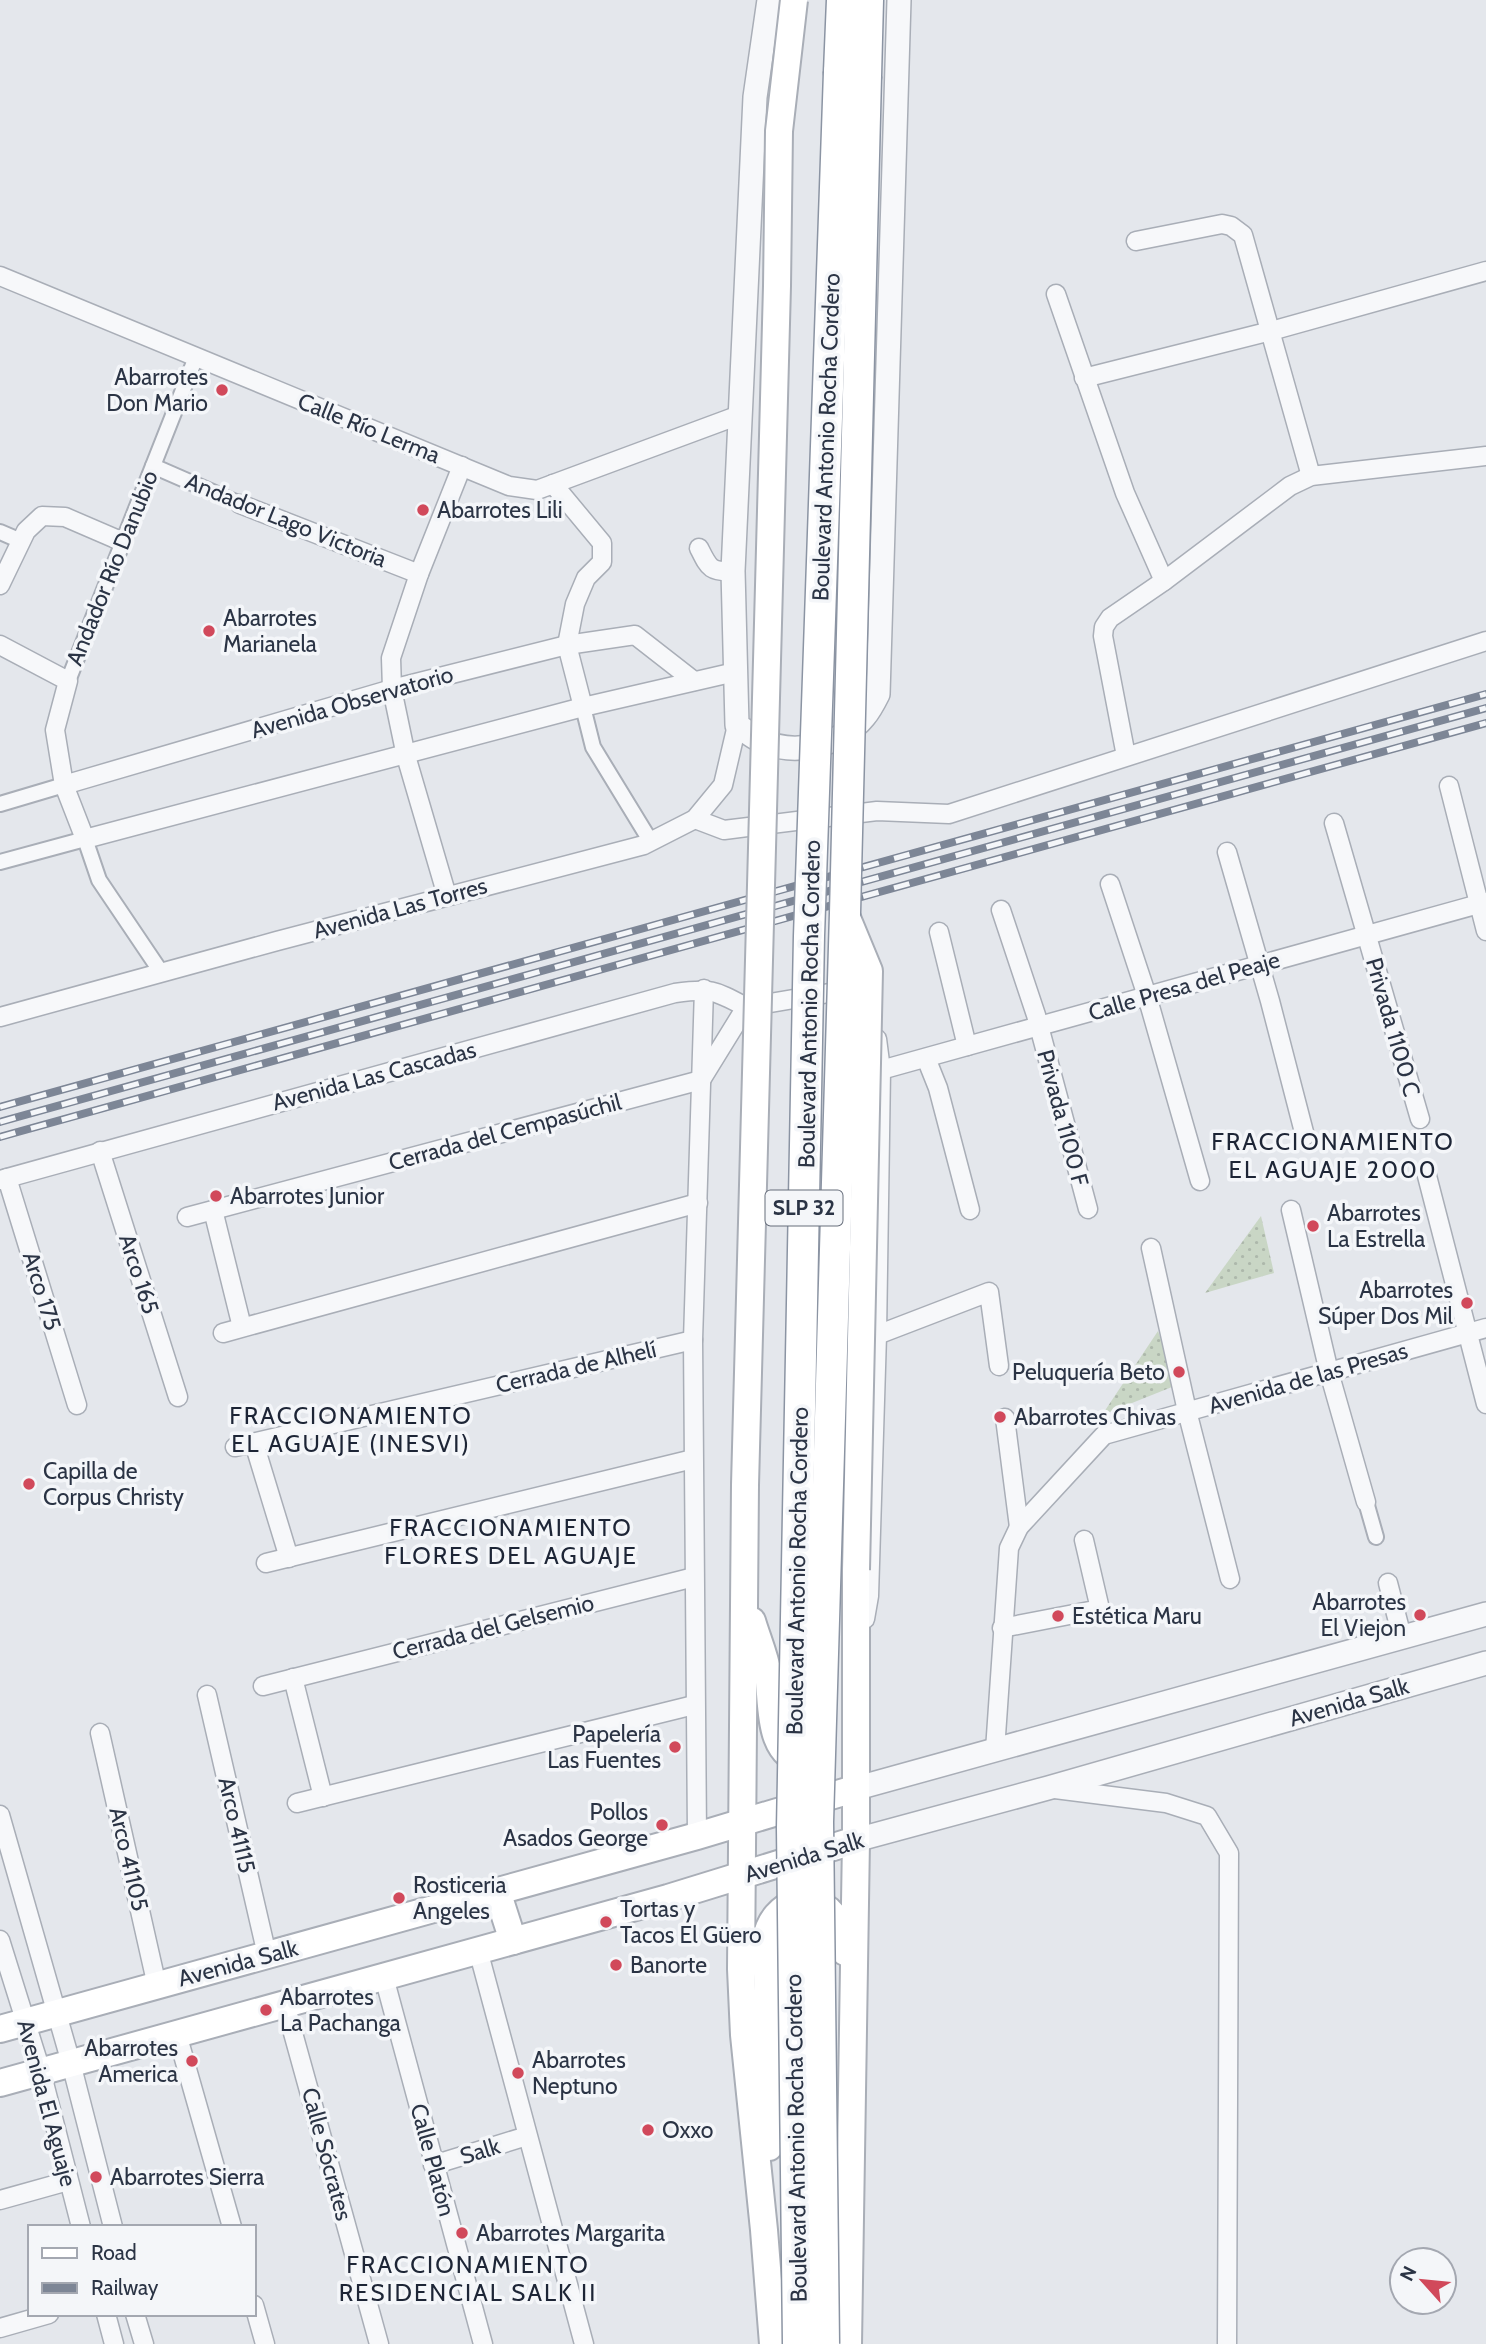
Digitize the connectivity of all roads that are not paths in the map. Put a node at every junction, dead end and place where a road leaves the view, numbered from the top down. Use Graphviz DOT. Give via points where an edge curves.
graph roads {
  1 [pos="769,0"];
  2 [pos="794,0"];
  3 [pos="842,0"];
  4 [pos="868,0"];
  5 [pos="899,0"];
  6 [pos="852,74"];
  7 [pos="1136,240"];
  8 [pos="1486,271"];
  9 [pos="0,276"];
  10 [pos="1056,294"];
  11 [pos="1270,331"];
  12 [pos="196,357"];
  13 [pos="1084,378"];
  14 [pos="742,414"];
  15 [pos="1486,456"];
  16 [pos="153,466"];
  17 [pos="462,466"];
  18 [pos="1311,476"];
  19 [pos="553,484"];
  20 [pos="240,503"];
  21 [pos="0,532"];
  22 [pos="21,541"];
  23 [pos="123,542"];
  24 [pos="699,548"];
  25 [pos="733,571"];
  26 [pos="419,574"];
  27 [pos="1164,581"];
  28 [pos="0,585"];
  29 [pos="1486,641"];
  30 [pos="567,645"];
  31 [pos="4,651"];
  32 [pos="735,672"];
  33 [pos="68,681"];
  34 [pos="694,681"];
  35 [pos="392,689"];
  36 [pos="583,707"];
  37 [pos="737,725"];
  38 [pos="407,755"];
  39 [pos="1126,756"];
  40 [pos="64,785"];
  41 [pos="1449,786"];
  42 [pos="0,804"];
  43 [pos="695,819"];
  44 [pos="1334,823"];
  45 [pos="85,839"];
  46 [pos="651,842"];
  47 [pos="1227,852"];
  48 [pos="0,862"];
  49 [pos="1110,884"];
  50 [pos="447,895"];
  51 [pos="1482,903"];
  52 [pos="1001,910"];
  53 [pos="845,913"];
  54 [pos="1486,931"];
  55 [pos="939,932"];
  56 [pos="1367,935"];
  57 [pos="1258,965"];
  58 [pos="161,972"];
  59 [pos="704,989"];
  60 [pos="1147,996"];
  61 [pos="746,1007"];
  62 [pos="0,1017"];
  63 [pos="1039,1026"];
  64 [pos="967,1046"];
  65 [pos="926,1058"];
  66 [pos="881,1070"];
  67 [pos="701,1080"];
  68 [pos="1420,1119"];
  69 [pos="1305,1136"];
  70 [pos="100,1152"];
  71 [pos="1426,1172"];
  72 [pos="4,1179"];
  73 [pos="1200,1181"];
  74 [pos="698,1203"];
  75 [pos="1088,1209"];
  76 [pos="213,1210"];
  77 [pos="970,1210"];
  78 [pos="1291,1210"];
  79 [pos="187,1217"];
  80 [pos="1151,1248"];
  81 [pos="242,1327"];
  82 [pos="1486,1328"];
  83 [pos="223,1333"];
  84 [pos="1468,1333"];
  85 [pos="877,1335"];
  86 [pos="693,1339"];
  87 [pos="999,1366"];
  88 [pos="1329,1372"];
  89 [pos="178,1397"];
  90 [pos="1486,1404"];
  91 [pos="77,1405"];
  92 [pos="1187,1411"];
  93 [pos="1005,1418"];
  94 [pos="254,1443"];
  95 [pos="235,1447"];
  96 [pos="693,1459"];
  97 [pos="1366,1503"];
  98 [pos="1018,1527"];
  99 [pos="1376,1537"];
  100 [pos="1084,1540"];
  101 [pos="289,1558"];
  102 [pos="266,1563"];
  103 [pos="694,1577"];
  104 [pos="1230,1579"];
  105 [pos="1388,1583"];
  106 [pos="744,1595"];
  107 [pos="1486,1614"];
  108 [pos="1002,1628"];
  109 [pos="1402,1637"];
  110 [pos="1486,1663"];
  111 [pos="855,1668"];
  112 [pos="293,1678"];
  113 [pos="263,1686"];
  114 [pos="207,1695"];
  115 [pos="694,1705"];
  116 [pos="855,1710"];
  117 [pos="100,1733"];
  118 [pos="995,1750"];
  119 [pos="1048,1788"];
  120 [pos="854,1789"];
  121 [pos="323,1797"];
  122 [pos="297,1803"];
  123 [pos="0,1815"];
  124 [pos="742,1824"];
  125 [pos="696,1836"];
  126 [pos="856,1840"];
  127 [pos="742,1877"];
  128 [pos="497,1891"];
  129 [pos="0,1940"];
  130 [pos="513,1941"];
  131 [pos="478,1950"];
  132 [pos="267,1955"];
  133 [pos="384,1977"];
  134 [pos="158,1986"];
  135 [pos="285,2004"];
  136 [pos="853,2009"];
  137 [pos="55,2014"];
  138 [pos="26,2022"];
  139 [pos="0,2029"];
  140 [pos="177,2034"];
  141 [pos="71,2063"];
  142 [pos="41,2071"];
  143 [pos="0,2082"];
  144 [pos="527,2136"];
  145 [pos="433,2165"];
  146 [pos="68,2181"];
  147 [pos="0,2200"];
  148 [pos="80,2225"];
  149 [pos="112,2225"];
  150 [pos="231,2225"];
  151 [pos="764,2230"];
  152 [pos="256,2312"];
  153 [pos="41,2316"];
  154 [pos="107,2316"];
  155 [pos="136,2316"];
  156 [pos="0,2328"];
  157 [pos="769,2338"];
  158 [pos="114,2344"];
  159 [pos="144,2344"];
  160 [pos="265,2344"];
  161 [pos="379,2344"];
  162 [pos="483,2344"];
  163 [pos="584,2344"];
  164 [pos="798,2344"];
  165 [pos="824,2344"];
  166 [pos="848,2344"];
  167 [pos="1227,2344"];
  1 -- 14 [label="street" via="755,97"];
  2 -- 106 [label="main road, bridge" via="779,131"];
  3 -- 6 [label="highway, Boulevard Antonio Rocha Cordero / SLP 32"];
  4 -- 6 [label="highway, Boulevard Antonio Rocha Cordero / SLP 32"];
  5 -- 37 [label="street" via="878,694 863,718 842,736 816,747 788,748 761,741"];
  6 -- 53 [label="highway, Boulevard Antonio Rocha Cordero / SLP 32, bridge"];
  6 -- 164 [label="highway, Boulevard Antonio Rocha Cordero / SLP 32, bridge" via="809,936 792,1828"];
  7 -- 11 [label="street" via="1231,226 1243,235"];
  8 -- 11 [label="street"];
  9 -- 12 [label="street, Calle Río Lerma"];
  10 -- 13 [label="street"];
  11 -- 13 [label="street"];
  11 -- 18 [label="street"];
  12 -- 16 [label="street, Andador Río Danubio"];
  12 -- 17 [label="street, Calle Río Lerma"];
  13 -- 27 [label="street" via="1125,493"];
  14 -- 19 [label="street, Calle Río Lerma"];
  14 -- 25 [label="street"];
  15 -- 18 [label="street"];
  16 -- 20 [label="street, Andador Lago Victoria"];
  16 -- 23 [label="street, Andador Río Danubio"];
  17 -- 19 [label="street, Calle Río Lerma" via="509,486 537,490"];
  17 -- 26 [label="street"];
  18 -- 27 [label="street" via="1290,486"];
  19 -- 30 [label="street" via="603,543 602,562 586,578 575,604"];
  20 -- 26 [label="street, Andador Lago Victoria"];
  21 -- 22 [label="street"];
  22 -- 23 [label="street" via="41,516 65,517"];
  22 -- 28 [label="street"];
  23 -- 33 [label="street, Andador Río Danubio"];
  24 -- 25 [label="street" via="710,568"];
  25 -- 32 [label="street"];
  26 -- 35 [label="street" via="391,658"];
  27 -- 39 [label="street" via="1104,627"];
  29 -- 39 [label="street"];
  30 -- 34 [label="street, Avenida Observatorio" via="635,635"];
  30 -- 35 [label="street, Avenida Observatorio"];
  30 -- 36 [label="street"];
  31 -- 33 [label="street"];
  32 -- 34 [label="street"];
  32 -- 37 [label="street"];
  33 -- 40 [label="street, Andador Río Danubio" via="55,730"];
  34 -- 36 [label="street"];
  35 -- 38 [label="street"];
  35 -- 40 [label="street, Avenida Observatorio"];
  36 -- 38 [label="street"];
  36 -- 46 [label="street" via="593,747"];
  37 -- 43 [label="street, Avenida Las Torres" via="723,785"];
  38 -- 45 [label="street"];
  38 -- 50 [label="street"];
  39 -- 43 [label="street" via="949,814 877,811 724,830"];
  40 -- 42 [label="street, Avenida Observatorio"];
  40 -- 45 [label="street, Andador Río Danubio"];
  41 -- 51 [label="street"];
  43 -- 46 [label="street, Avenida Las Torres"];
  44 -- 56 [label="street, Privada 1100 C"];
  45 -- 48 [label="street"];
  45 -- 58 [label="street" via="100,880"];
  46 -- 50 [label="street, Avenida Las Torres"];
  47 -- 57 [label="street"];
  49 -- 60 [label="street"];
  50 -- 58 [label="street, Avenida Las Torres"];
  51 -- 54 [label="street"];
  51 -- 56 [label="street, Calle Presa del Peaje"];
  52 -- 63 [label="street, Privada 1100 F"];
  53 -- 111 [label="main road, bridge" via="869,971"];
  53 -- 165 [label="highway, Boulevard Antonio Rocha Cordero / SLP 32, bridge" via="818,1822"];
  55 -- 64 [label="street"];
  56 -- 57 [label="street, Calle Presa del Peaje"];
  56 -- 68 [label="street, Privada 1100 C"];
  57 -- 60 [label="street, Calle Presa del Peaje"];
  57 -- 69 [label="street"];
  58 -- 62 [label="street, Avenida Las Torres"];
  59 -- 61 [label="street"];
  59 -- 67 [label="street"];
  59 -- 70 [label="street, Avenida Las Cascadas" via="675,993"];
  60 -- 63 [label="street, Calle Presa del Peaje"];
  60 -- 73 [label="street"];
  61 -- 66 [label="street" via="840,993 860,1002 876,1023"];
  61 -- 67 [label="street"];
  63 -- 64 [label="street, Calle Presa del Peaje"];
  63 -- 75 [label="street, Privada 1100 F"];
  64 -- 65 [label="street, Calle Presa del Peaje"];
  65 -- 66 [label="street, Calle Presa del Peaje"];
  65 -- 77 [label="street"];
  66 -- 85 [label="street"];
  67 -- 74 [label="street"];
  67 -- 76 [label="street, Cerrada del Cempasúchil"];
  70 -- 72 [label="street, Avenida Las Cascadas"];
  70 -- 89 [label="street, Arco 165"];
  71 -- 84 [label="street"];
  72 -- 91 [label="street, Arco 175"];
  74 -- 81 [label="street"];
  74 -- 86 [label="street"];
  76 -- 79 [label="street, Cerrada del Cempasúchil"];
  76 -- 81 [label="street"];
  78 -- 88 [label="street"];
  80 -- 92 [label="street"];
  81 -- 83 [label="street"];
  82 -- 84 [label="street, Avenida de las Presas"];
  84 -- 88 [label="street, Avenida de las Presas"];
  84 -- 90 [label="street"];
  85 -- 87 [label="street" via="989,1292"];
  85 -- 111 [label="street" via="869,1596"];
  86 -- 94 [label="street, Cerrada de Alhelí"];
  86 -- 96 [label="street"];
  88 -- 92 [label="street, Avenida de las Presas"];
  88 -- 97 [label="street"];
  92 -- 98 [label="street, Avenida de las Presas" via="1104,1435"];
  92 -- 104 [label="street"];
  93 -- 98 [label="street"];
  94 -- 95 [label="street, Cerrada de Alhelí"];
  94 -- 101 [label="street"];
  96 -- 101 [label="street"];
  96 -- 103 [label="street"];
  97 -- 99 [label="street"];
  98 -- 108 [label="street, Avenida de las Presas" via="1009,1548"];
  100 -- 108 [label="street" via="1100,1609"];
  101 -- 102 [label="street"];
  103 -- 112 [label="street, Cerrada del Gelsemio"];
  103 -- 115 [label="street"];
  105 -- 109 [label="street"];
  106 -- 116 [label="main road" via="767,1671 774,1729 787,1754 799,1762 828,1763 840,1755"];
  106 -- 124 [label="main road"];
  107 -- 109 [label="street, Avenida Salk"];
  108 -- 118 [label="street, Avenida de las Presas"];
  109 -- 118 [label="street, Avenida Salk"];
  110 -- 119 [label="street, Avenida Salk"];
  111 -- 116 [label="main road"];
  112 -- 113 [label="street, Cerrada del Gelsemio"];
  112 -- 121 [label="street"];
  114 -- 132 [label="street, Arco 41115"];
  115 -- 121 [label="street"];
  115 -- 125 [label="street"];
  116 -- 120 [label="main road"];
  117 -- 134 [label="street, Arco 41105"];
  118 -- 120 [label="street, Avenida Salk"];
  119 -- 126 [label="street, Avenida Salk"];
  119 -- 167 [label="street" via="1166,1803 1207,1816 1230,1853"];
  120 -- 124 [label="main road, Avenida Salk"];
  120 -- 126 [label="main road"];
  121 -- 122 [label="street"];
  123 -- 137 [label="street, Avenida El Aguaje"];
  124 -- 125 [label="main road, Avenida Salk"];
  124 -- 127 [label="main road"];
  125 -- 128 [label="main road, Avenida Salk"];
  126 -- 127 [label="main road, Avenida Salk"];
  126 -- 136 [label="main road"];
  127 -- 130 [label="main road, Avenida Salk"];
  127 -- 151 [label="main road" via="744,2035"];
  128 -- 130 [label="main road"];
  128 -- 132 [label="main road, Avenida Salk"];
  129 -- 138 [label="street, Avenida El Aguaje"];
  130 -- 131 [label="main road, Avenida Salk"];
  131 -- 133 [label="main road, Avenida Salk"];
  131 -- 144 [label="street"];
  132 -- 134 [label="main road, Avenida Salk"];
  133 -- 135 [label="main road, Avenida Salk"];
  133 -- 145 [label="street, Calle Platón"];
  134 -- 137 [label="main road, Avenida Salk"];
  135 -- 140 [label="main road, Avenida Salk"];
  135 -- 161 [label="street, Calle Sócrates"];
  136 -- 151 [label="main road" via="842,1932 831,1913 822,1906 800,1902 780,1910 766,1939 771,2110"];
  136 -- 166 [label="main road"];
  137 -- 138 [label="main road, Avenida Salk"];
  137 -- 141 [label="street, Avenida El Aguaje"];
  138 -- 139 [label="main road, Avenida Salk"];
  138 -- 142 [label="street, Avenida El Aguaje"];
  140 -- 141 [label="main road, Avenida Salk"];
  140 -- 150 [label="street"];
  141 -- 142 [label="main road, Avenida Salk"];
  141 -- 149 [label="street, Avenida El Aguaje"];
  142 -- 143 [label="main road, Avenida Salk"];
  142 -- 146 [label="street, Avenida El Aguaje"];
  144 -- 145 [label="street, Salk"];
  144 -- 163 [label="street"];
  145 -- 162 [label="street, Calle Platón"];
  146 -- 147 [label="street"];
  146 -- 148 [label="street, Avenida El Aguaje"];
  151 -- 157 [label="main road"];
  152 -- 160 [label="street"];
  153 -- 156 [label="street"];
  154 -- 158 [label="street"];
  155 -- 159 [label="street"];
}
